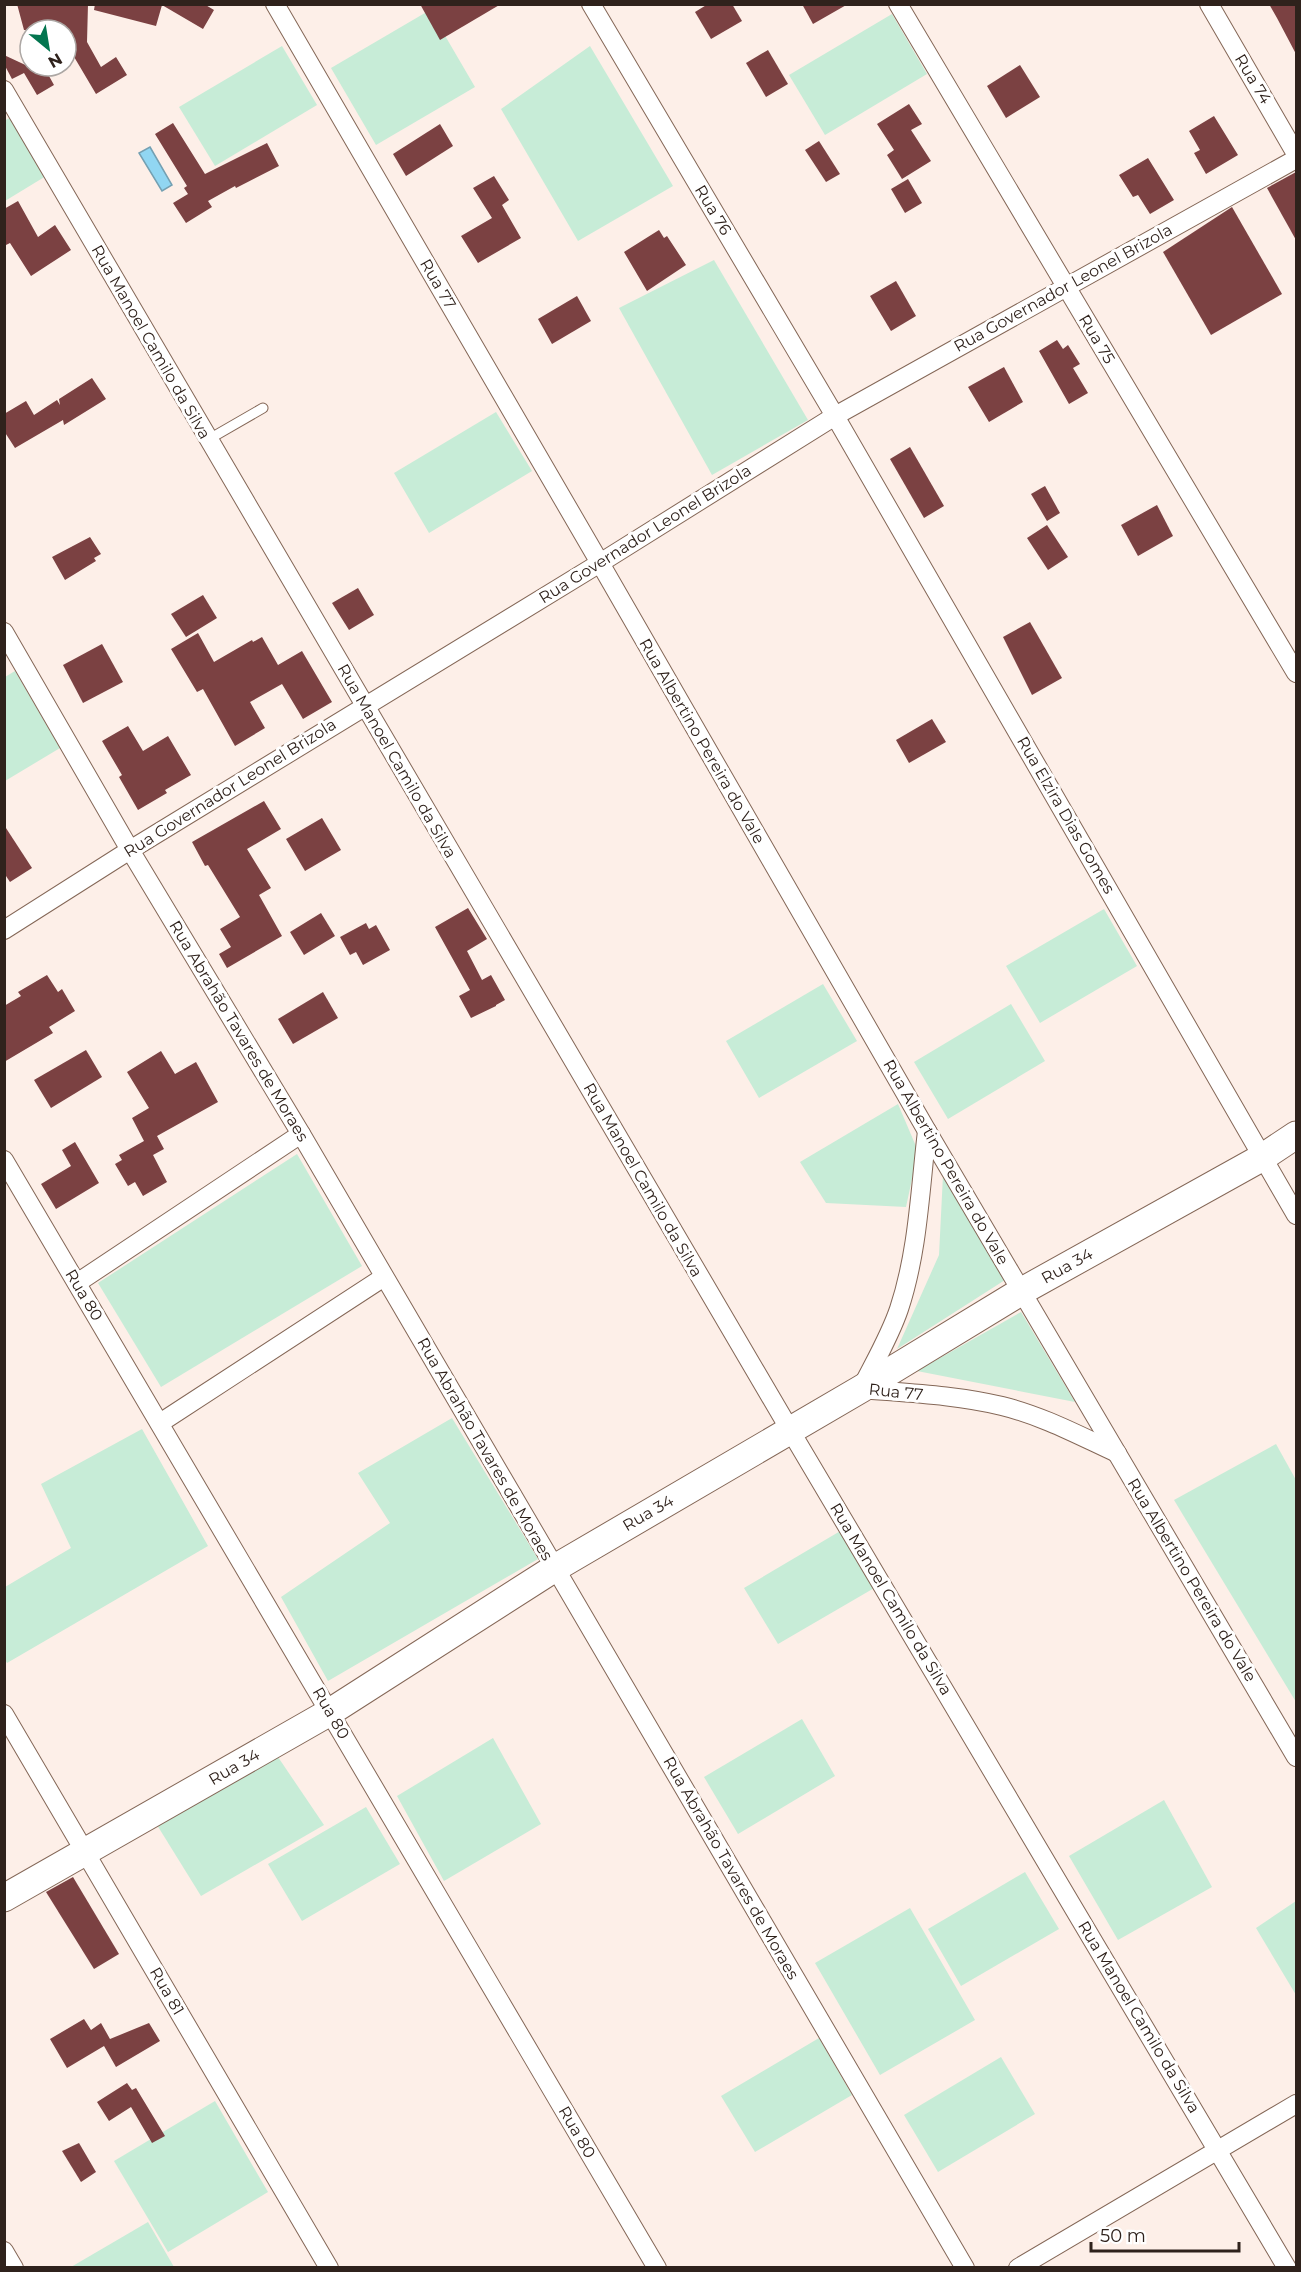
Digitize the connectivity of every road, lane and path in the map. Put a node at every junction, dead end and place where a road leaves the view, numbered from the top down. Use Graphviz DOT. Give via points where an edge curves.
graph roads {
  1 [pos="275,4"];
  2 [pos="591,4"];
  3 [pos="898,4"];
  4 [pos="1209,4"];
  5 [pos="4,90"];
  6 [pos="1296,154"];
  7 [pos="1296,159"];
  8 [pos="1065,286"];
  9 [pos="263,408"];
  10 [pos="835,416"];
  11 [pos="206,435"];
  12 [pos="600,563"];
  13 [pos="4,632"];
  14 [pos="1296,673"];
  15 [pos="364,706"];
  16 [pos="130,850"];
  17 [pos="4,930"];
  18 [pos="927,1131"];
  19 [pos="301,1134"];
  20 [pos="1296,1136"];
  21 [pos="1263,1157"];
  22 [pos="4,1160"];
  23 [pos="1296,1215"];
  24 [pos="384,1277"];
  25 [pos="77,1283"];
  26 [pos="1022,1291"];
  27 [pos="861,1389"];
  28 [pos="160,1423"];
  29 [pos="790,1430"];
  30 [pos="1117,1454"];
  31 [pos="555,1568"];
  32 [pos="330,1712"];
  33 [pos="4,1714"];
  34 [pos="1296,1757"];
  35 [pos="86,1852"];
  36 [pos="4,1898"];
  37 [pos="1296,2104"];
  38 [pos="1218,2150"];
  39 [pos="4,2251"];
  40 [pos="14,2268"];
  41 [pos="329,2268"];
  42 [pos="657,2268"];
  43 [pos="965,2268"];
  44 [pos="1018,2268"];
  45 [pos="1287,2268"];
  1 -- 12 [label="street, Rua 77"];
  2 -- 10 [label="street, Rua 76"];
  3 -- 8 [label="street, Rua 75"];
  4 -- 6 [label="street, Rua 74"];
  5 -- 11 [label="street, Rua Manoel Camilo da Silva"];
  7 -- 8 [label="street, Rua Governador Leonel Brizola"];
  8 -- 10 [label="street, Rua Governador Leonel Brizola"];
  8 -- 14 [label="street, Rua 75"];
  9 -- 11 [label="lane" via="211,438"];
  10 -- 12 [label="street, Rua Governador Leonel Brizola"];
  10 -- 21 [label="street, Rua Elzira Dias Gomes"];
  11 -- 15 [label="street, Rua Manoel Camilo da Silva"];
  12 -- 15 [label="street, Rua Governador Leonel Brizola"];
  12 -- 18 [label="street, Rua Albertino Pereira do Vale"];
  13 -- 16 [label="street, Rua Abrahão Tavares de Moraes"];
  15 -- 16 [label="street, Rua Governador Leonel Brizola"];
  15 -- 29 [label="street, Rua Manoel Camilo da Silva"];
  16 -- 17 [label="street, Rua Governador Leonel Brizola"];
  16 -- 19 [label="street, Rua Abrahão Tavares de Moraes"];
  18 -- 26 [label="street, Rua Albertino Pereira do Vale"];
  18 -- 27 [label="street, Rua 77" via="909,1275 898,1311"];
  19 -- 24 [label="street, Rua Abrahão Tavares de Moraes"];
  19 -- 25 [label="street"];
  20 -- 21 [label="street, Rua 34"];
  21 -- 23 [label="street, Rua Elzira Dias Gomes"];
  21 -- 26 [label="street, Rua 34"];
  22 -- 25 [label="street, Rua 80"];
  24 -- 28 [label="street"];
  24 -- 31 [label="street, Rua Abrahão Tavares de Moraes"];
  25 -- 28 [label="street, Rua 80"];
  26 -- 27 [label="street, Rua 34"];
  26 -- 30 [label="street, Rua Albertino Pereira do Vale"];
  27 -- 29 [label="street, Rua 34"];
  27 -- 30 [label="street, Rua 77" via="1003,1406 1040,1418"];
  28 -- 32 [label="street, Rua 80"];
  29 -- 31 [label="street, Rua 34"];
  29 -- 38 [label="street, Rua Manoel Camilo da Silva"];
  30 -- 34 [label="street, Rua Albertino Pereira do Vale"];
  31 -- 32 [label="street, Rua 34"];
  31 -- 43 [label="street, Rua Abrahão Tavares de Moraes"];
  32 -- 35 [label="street, Rua 34"];
  32 -- 42 [label="street, Rua 80"];
  33 -- 35 [label="street, Rua 81"];
  35 -- 36 [label="street, Rua 34"];
  35 -- 41 [label="street, Rua 81"];
  37 -- 38 [label="street"];
  38 -- 44 [label="street"];
  38 -- 45 [label="street, Rua Manoel Camilo da Silva"];
  39 -- 40 [label="street"];
}
